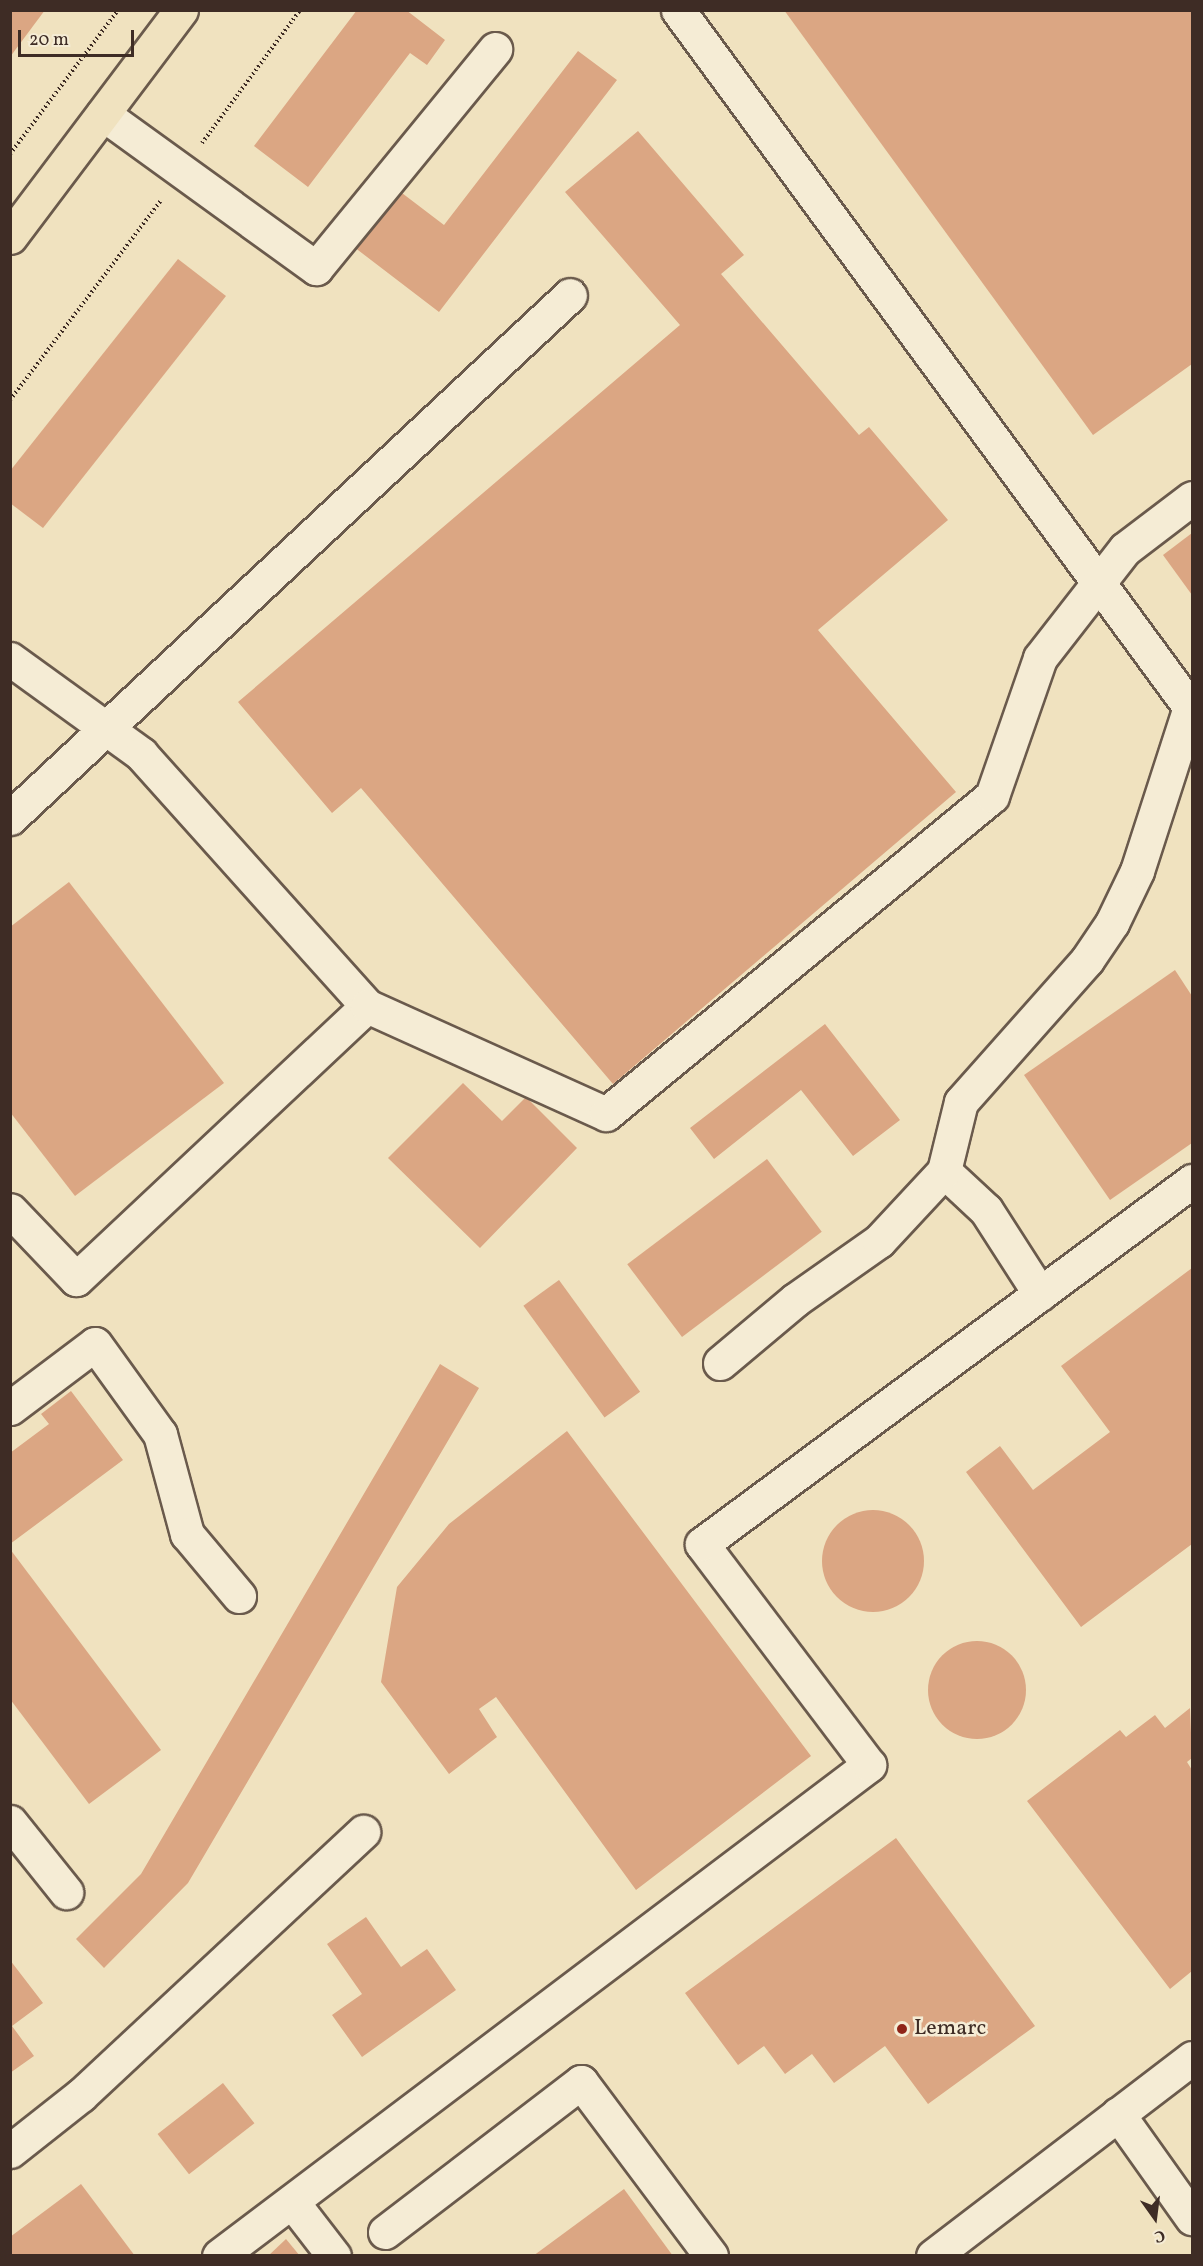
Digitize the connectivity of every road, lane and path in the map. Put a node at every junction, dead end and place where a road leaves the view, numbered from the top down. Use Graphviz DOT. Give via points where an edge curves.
graph roads {
  1 [pos="118,10"];
  2 [pos="181,10"];
  3 [pos="300,10"];
  4 [pos="678,10"];
  5 [pos="495,50"];
  6 [pos="103,114"];
  7 [pos="10,154"];
  8 [pos="181,172"];
  9 [pos="10,237"];
  10 [pos="570,295"];
  11 [pos="10,400"];
  12 [pos="1192,498"];
  13 [pos="1100,579"];
  14 [pos="10,659"];
  15 [pos="1191,708"];
  16 [pos="106,729"];
  17 [pos="10,818"];
  18 [pos="367,1006"];
  19 [pos="944,1170"];
  20 [pos="1192,1181"];
  21 [pos="10,1210"];
  22 [pos="1040,1294"];
  23 [pos="720,1363"];
  24 [pos="10,1408"];
  25 [pos="239,1596"];
  26 [pos="10,1822"];
  27 [pos="363,1832"];
  28 [pos="66,1892"];
  29 [pos="1192,2058"];
  30 [pos="1118,2114"];
  31 [pos="10,2151"];
  32 [pos="293,2203"];
  33 [pos="1192,2218"];
  34 [pos="385,2232"];
  35 [pos="219,2256"];
  36 [pos="334,2256"];
  37 [pos="711,2256"];
  38 [pos="933,2256"];
  1 -- 7 [label="path"];
  2 -- 6 [label="main road"];
  3 -- 8 [label="path"];
  4 -- 13 [label="street"];
  5 -- 8 [label="street" via="316,267"];
  6 -- 8 [label="street"];
  6 -- 9 [label="main road"];
  8 -- 11 [label="path"];
  10 -- 16 [label="street"];
  12 -- 13 [label="street" via="1125,549"];
  13 -- 15 [label="street"];
  13 -- 18 [label="street" via="1040,658 992,796 606,1114"];
  14 -- 16 [label="street"];
  15 -- 19 [label="street" via="1137,871 1112,923 1087,960 961,1102"];
  16 -- 17 [label="street"];
  16 -- 18 [label="street" via="141,754"];
  18 -- 21 [label="street" via="76,1279"];
  19 -- 22 [label="street" via="986,1210"];
  19 -- 23 [label="street" via="879,1241 795,1300"];
  20 -- 22 [label="street"];
  22 -- 32 [label="street" via="702,1544 869,1765"];
  24 -- 25 [label="street" via="95,1344 160,1434 187,1534"];
  26 -- 28 [label="street"];
  27 -- 31 [label="street" via="81,2095"];
  29 -- 30 [label="street"];
  30 -- 33 [label="street"];
  30 -- 38 [label="street"];
  32 -- 35 [label="street"];
  32 -- 36 [label="street"];
  34 -- 37 [label="street" via="581,2082"];
}
